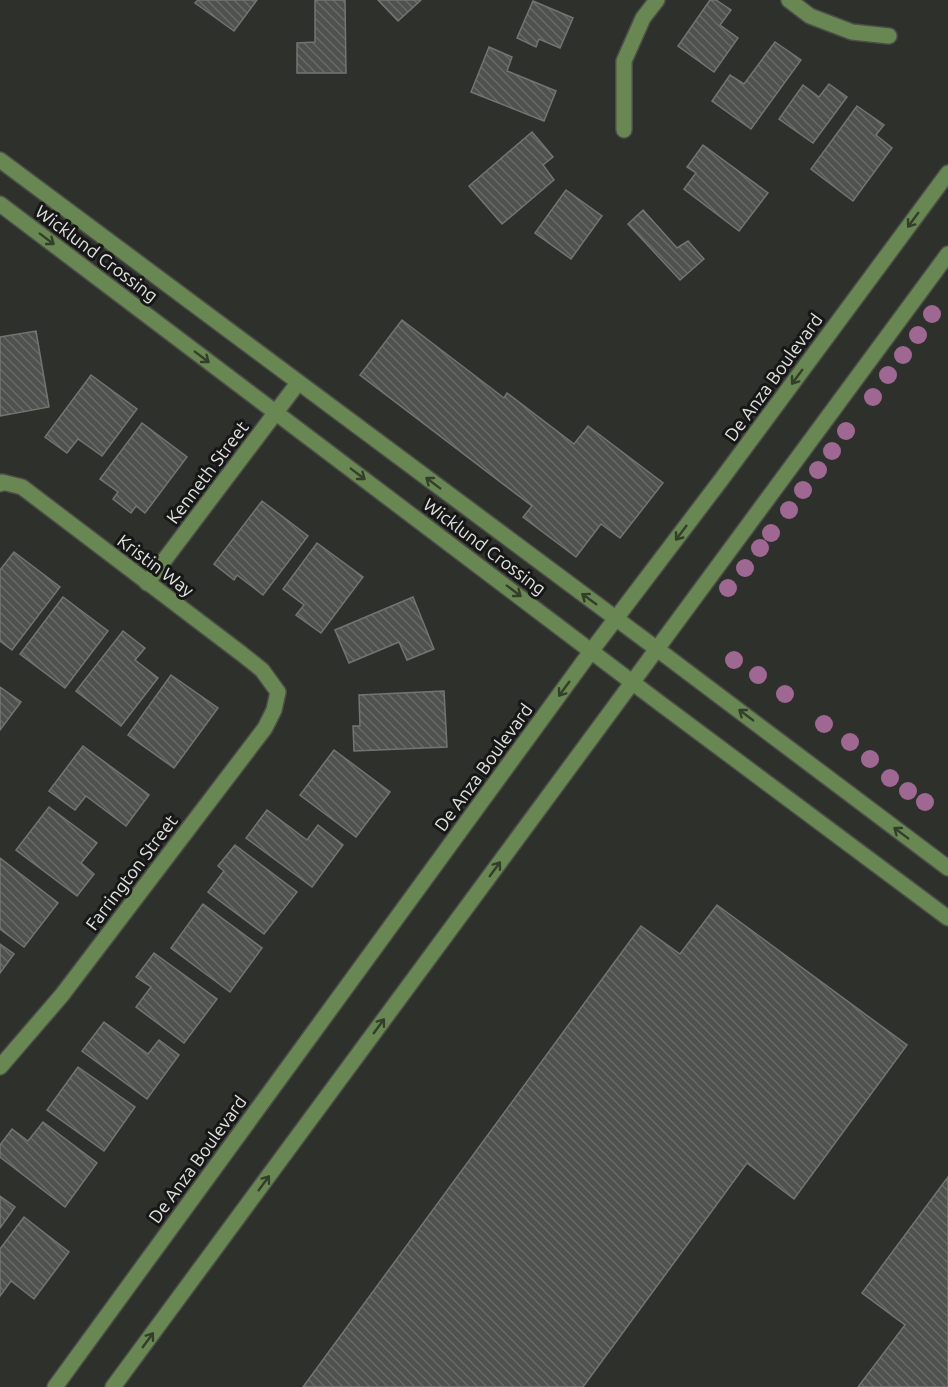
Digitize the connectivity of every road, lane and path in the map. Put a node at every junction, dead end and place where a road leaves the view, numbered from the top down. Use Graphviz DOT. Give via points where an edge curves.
graph roads {
  1 [pos="657,0"];
  2 [pos="789,0"];
  3 [pos="889,36"];
  4 [pos="624,130"];
  5 [pos="0,160"];
  6 [pos="948,173"];
  7 [pos="0,204"];
  8 [pos="948,254"];
  9 [pos="298,383"];
  10 [pos="276,413"];
  11 [pos="1,483"];
  12 [pos="147,583"];
  13 [pos="616,619"];
  14 [pos="657,649"];
  15 [pos="592,650"];
  16 [pos="632,682"];
  17 [pos="278,692"];
  18 [pos="948,868"];
  19 [pos="948,918"];
  20 [pos="0,1067"];
  21 [pos="55,1387"];
  22 [pos="113,1387"];
  1 -- 4 [label="street" via="643,18 624,62"];
  2 -- 3 [label="street" via="810,16 852,32"];
  5 -- 9 [label="street, Wicklund Crossing"];
  6 -- 13 [label="street, De Anza Boulevard, one-way"];
  7 -- 10 [label="street, Wicklund Crossing, one-way"];
  8 -- 14 [label="street"];
  9 -- 10 [label="street, Kenneth Street"];
  13 -- 9 [label="street, Wicklund Crossing, one-way"];
  10 -- 12 [label="street, Kenneth Street"];
  10 -- 15 [label="street, Wicklund Crossing, one-way"];
  11 -- 12 [label="street, Kristin Way" via="22,487"];
  12 -- 17 [label="street, Kristin Way" via="262,670"];
  13 -- 14 [label="street, Wicklund Crossing"];
  13 -- 15 [label="street, De Anza Boulevard"];
  14 -- 16 [label="street"];
  18 -- 14 [label="street, Wicklund Crossing, one-way"];
  15 -- 16 [label="street, Wicklund Crossing"];
  15 -- 21 [label="street, De Anza Boulevard, one-way"];
  16 -- 19 [label="street, Wicklund Crossing"];
  22 -- 16 [label="street, one-way"];
  17 -- 20 [label="street, Farrington Street" via="266,728 62,995"];
}
